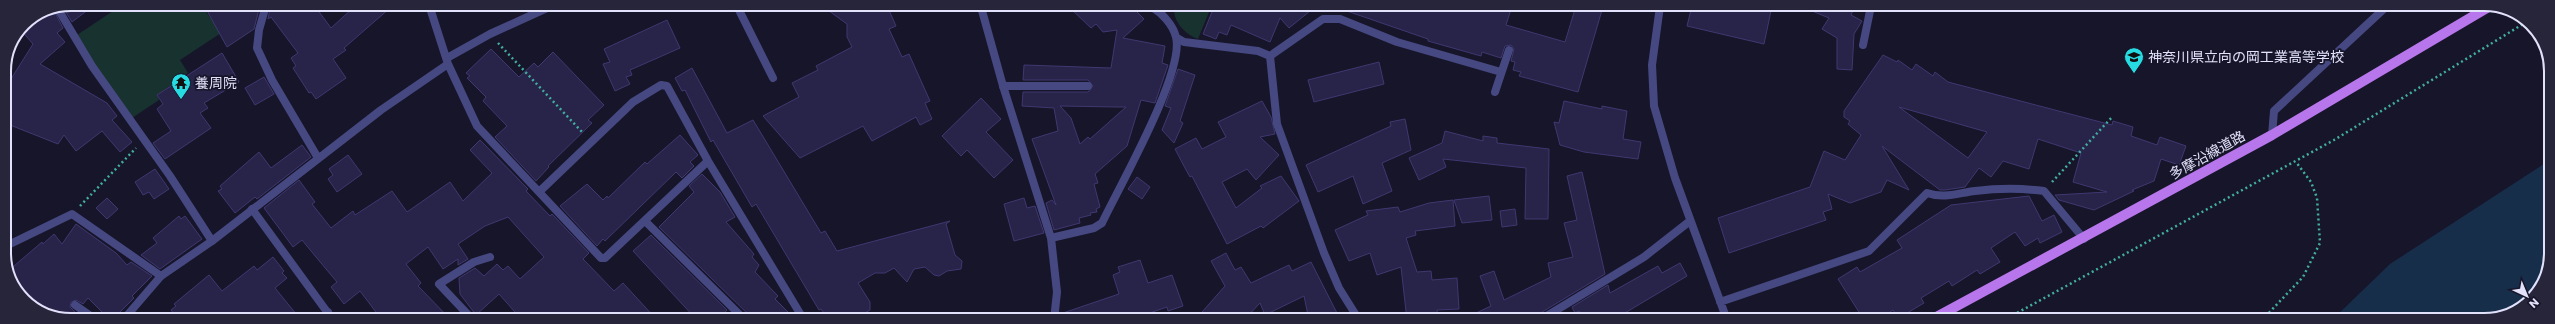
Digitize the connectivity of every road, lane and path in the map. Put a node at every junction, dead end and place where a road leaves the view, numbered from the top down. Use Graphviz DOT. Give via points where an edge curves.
graph roads {
  1 [pos="264,11"];
  2 [pos="431,11"];
  3 [pos="540,11"];
  4 [pos="740,11"];
  5 [pos="982,11"];
  6 [pos="1160,11"];
  7 [pos="1659,11"];
  8 [pos="1870,11"];
  9 [pos="2382,11"];
  10 [pos="2482,11"];
  11 [pos="60,12"];
  12 [pos="2522,25"];
  13 [pos="490,34"];
  14 [pos="1177,38"];
  15 [pos="1862,45"];
  16 [pos="1508,50"];
  17 [pos="1270,56"];
  18 [pos="447,61"];
  19 [pos="1501,72"];
  20 [pos="773,78"];
  21 [pos="1003,86"];
  22 [pos="1088,86"];
  23 [pos="1495,92"];
  24 [pos="2113,116"];
  25 [pos="2272,135"];
  26 [pos="143,140"];
  27 [pos="592,142"];
  28 [pos="318,158"];
  29 [pos="708,161"];
  30 [pos="2296,162"];
  31 [pos="2044,191"];
  32 [pos="539,192"];
  33 [pos="252,209"];
  34 [pos="72,214"];
  35 [pos="645,221"];
  36 [pos="1690,221"];
  37 [pos="1051,238"];
  38 [pos="2084,239"];
  39 [pos="212,241"];
  40 [pos="11,244"];
  41 [pos="490,257"];
  42 [pos="161,276"];
  43 [pos="1720,302"];
  44 [pos="75,305"];
  45 [pos="328,312"];
  46 [pos="85,313"];
  47 [pos="130,313"];
  48 [pos="466,313"];
  49 [pos="738,313"];
  50 [pos="800,313"];
  51 [pos="1055,313"];
  52 [pos="1355,313"];
  53 [pos="1552,313"];
  54 [pos="1724,313"];
  55 [pos="1944,313"];
  56 [pos="2017,313"];
  57 [pos="2269,313"];
  1 -- 28 [label="street" via="257,48 272,80"];
  2 -- 18 [label="street"];
  3 -- 13 [label="street"];
  4 -- 20 [label="street"];
  5 -- 21 [label="street"];
  6 -- 14 [label="street"];
  7 -- 36 [label="street" via="1652,65 1654,106"];
  8 -- 15 [label="street"];
  9 -- 25 [label="street" via="2274,111"];
  10 -- 25 [label="main road, 多摩沿線道路"];
  11 -- 26 [label="street" via="92,66"];
  12 -- 30 [label="path" via="2383,112"];
  13 -- 18 [label="street"];
  13 -- 27 [label="path"];
  14 -- 17 [label="street" via="1184,42 1258,51"];
  14 -- 37 [label="street" via="1174,66 1142,145 1102,223 1094,228"];
  16 -- 19 [label="street"];
  17 -- 19 [label="street" via="1323,19 1340,19 1397,42"];
  17 -- 52 [label="street" via="1277,124 1324,253 1339,288"];
  18 -- 28 [label="street"];
  18 -- 32 [label="street" via="477,126"];
  19 -- 23 [label="street"];
  21 -- 22 [label="street"];
  21 -- 37 [label="street"];
  24 -- 31 [label="path"];
  25 -- 38 [label="main road, 多摩沿線道路"];
  26 -- 34 [label="path"];
  26 -- 39 [label="street"];
  27 -- 29 [label="street" via="633,102 661,85 667,86"];
  27 -- 32 [label="street"];
  28 -- 33 [label="street"];
  29 -- 35 [label="street"];
  29 -- 50 [label="street"];
  30 -- 56 [label="path"];
  30 -- 57 [label="path" via="2311,182 2317,198 2320,243 2302,277"];
  31 -- 38 [label="street"];
  31 -- 43 [label="street" via="2019,188 1939,197 1927,193 1869,251"];
  32 -- 35 [label="street" via="601,258 605,258"];
  33 -- 39 [label="street"];
  33 -- 45 [label="street"];
  34 -- 40 [label="street"];
  34 -- 42 [label="street"];
  35 -- 49 [label="street"];
  36 -- 43 [label="street"];
  36 -- 53 [label="street" via="1644,257"];
  37 -- 51 [label="street" via="1057,292"];
  38 -- 55 [label="main road, 多摩沿線道路"];
  39 -- 42 [label="street"];
  41 -- 48 [label="street" via="474,262 439,284"];
  42 -- 47 [label="street"];
  43 -- 54 [label="street"];
  44 -- 46 [label="street"];
}
